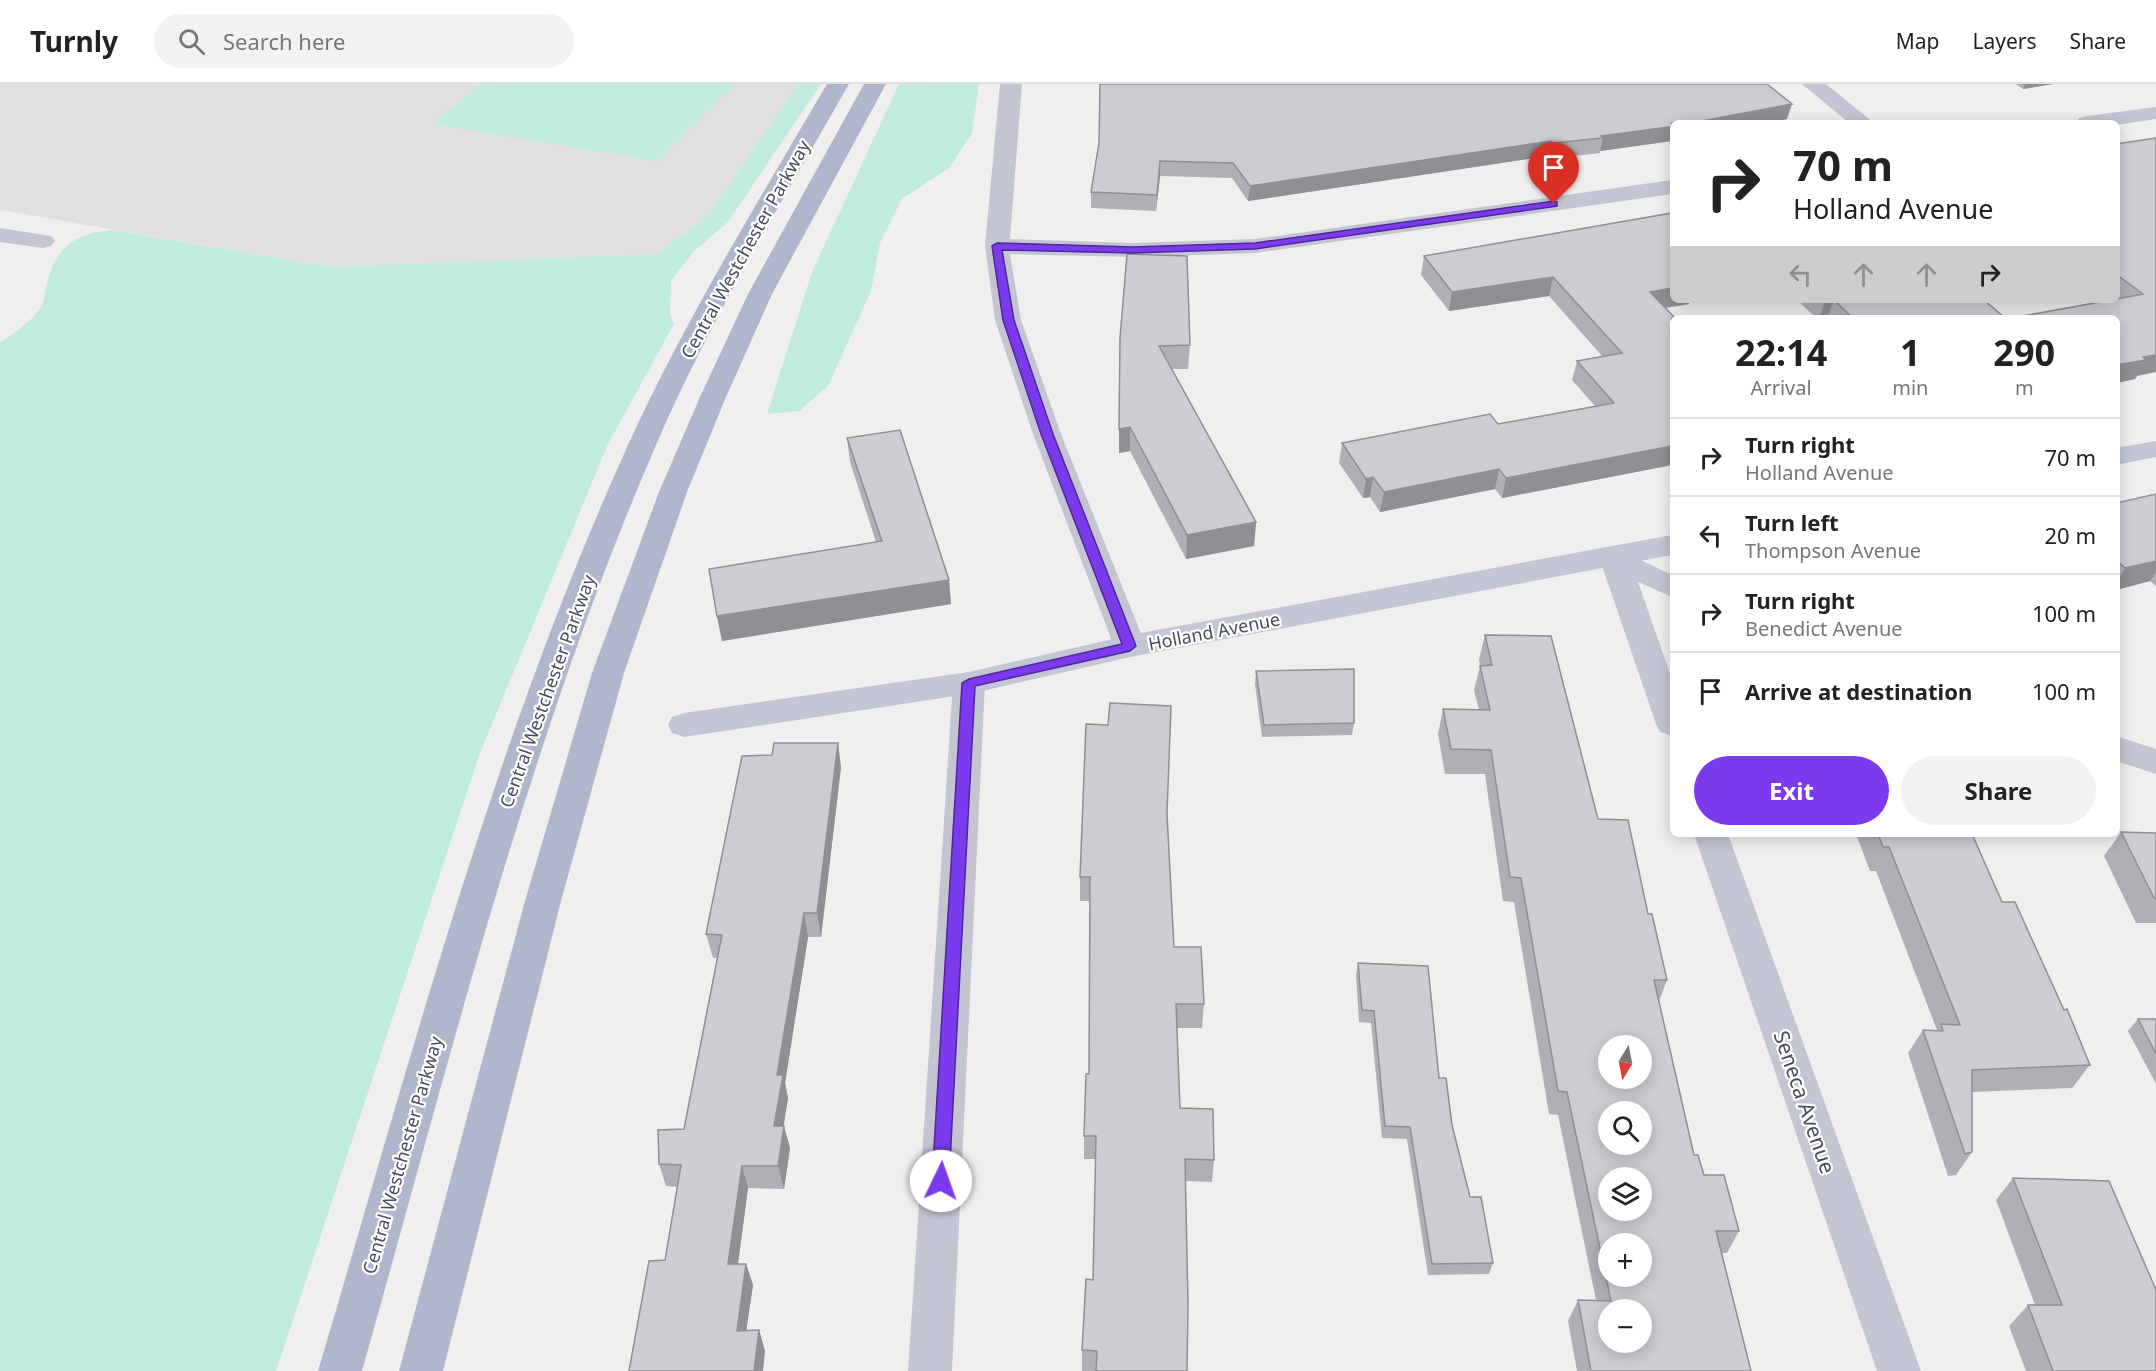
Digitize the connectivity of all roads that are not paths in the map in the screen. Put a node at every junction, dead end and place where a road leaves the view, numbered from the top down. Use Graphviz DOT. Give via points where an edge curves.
graph roads {
  1 [pos="838,84"];
  2 [pos="875,84"];
  3 [pos="1011,84"];
  4 [pos="1813,84"];
  5 [pos="2156,112"];
  6 [pos="1859,120"];
  7 [pos="2106,120"];
  8 [pos="1670,187"];
  9 [pos="0,235"];
  10 [pos="43,242"];
  11 [pos="997,246"];
  12 [pos="2156,449"];
  13 [pos="2120,456"];
  14 [pos="1670,545"];
  15 [pos="1614,556"];
  16 [pos="1670,586"];
  17 [pos="1130,646"];
  18 [pos="969,683"];
  19 [pos="1670,718"];
  20 [pos="684,725"];
  21 [pos="2120,749"];
  22 [pos="2156,762"];
  23 [pos="1712,837"];
  24 [pos="340,1371"];
  25 [pos="421,1371"];
  26 [pos="930,1371"];
  27 [pos="1899,1371"];
  1 -- 24 [label="main road, Central Westchester Parkway" via="703,317 642,445 579,597 514,776"];
  2 -- 25 [label="main road, Central Westchester Parkway" via="760,294 713,397 673,492 612,662 543,901"];
  3 -- 11 [label="street"];
  4 -- 6 [label="street"];
  5 -- 7 [label="street"];
  8 -- 11 [label="street" via="1255,246 1133,250"];
  9 -- 10 [label="street"];
  11 -- 17 [label="street" via="1008,320 1047,434"];
  12 -- 13 [label="street"];
  14 -- 15 [label="street, Holland Avenue"];
  15 -- 16 [label="street"];
  15 -- 17 [label="street, Holland Avenue"];
  15 -- 19 [label="street"];
  17 -- 18 [label="street, Holland Avenue"];
  18 -- 20 [label="street, Holland Avenue"];
  18 -- 26 [label="street"];
  21 -- 22 [label="street"];
  23 -- 27 [label="street, Seneca Avenue"];
}
